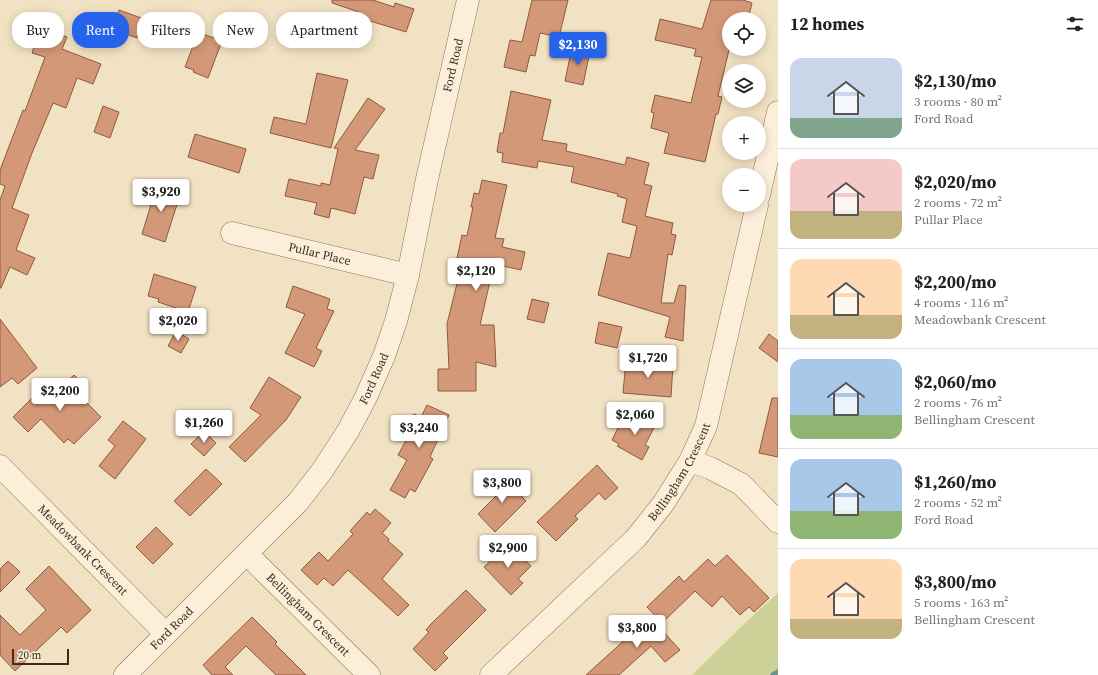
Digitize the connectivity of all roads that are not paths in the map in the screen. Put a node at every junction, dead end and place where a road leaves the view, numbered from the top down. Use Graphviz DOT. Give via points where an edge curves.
graph roads {
  1 [pos="468,0"];
  2 [pos="778,112"];
  3 [pos="765,168"];
  4 [pos="755,212"];
  5 [pos="232,233"];
  6 [pos="408,275"];
  7 [pos="690,461"];
  8 [pos="0,466"];
  9 [pos="778,522"];
  10 [pos="247,554"];
  11 [pos="166,634"];
  12 [pos="125,675"];
  13 [pos="369,675"];
  14 [pos="491,675"];
  1 -- 6 [label="street, Ford Road"];
  2 -- 3 [label="street"];
  4 -- 7 [label="street, Bellingham Crescent" via="706,426"];
  5 -- 6 [label="street, Pullar Place"];
  6 -- 10 [label="street, Ford Road" via="384,356 348,432 298,502"];
  7 -- 9 [label="street" via="740,484"];
  7 -- 14 [label="street, Bellingham Crescent" via="663,504 636,538"];
  8 -- 11 [label="street, Meadowbank Crescent"];
  10 -- 11 [label="street, Ford Road"];
  10 -- 13 [label="street, Bellingham Crescent"];
  11 -- 12 [label="street, Ford Road"];
}
